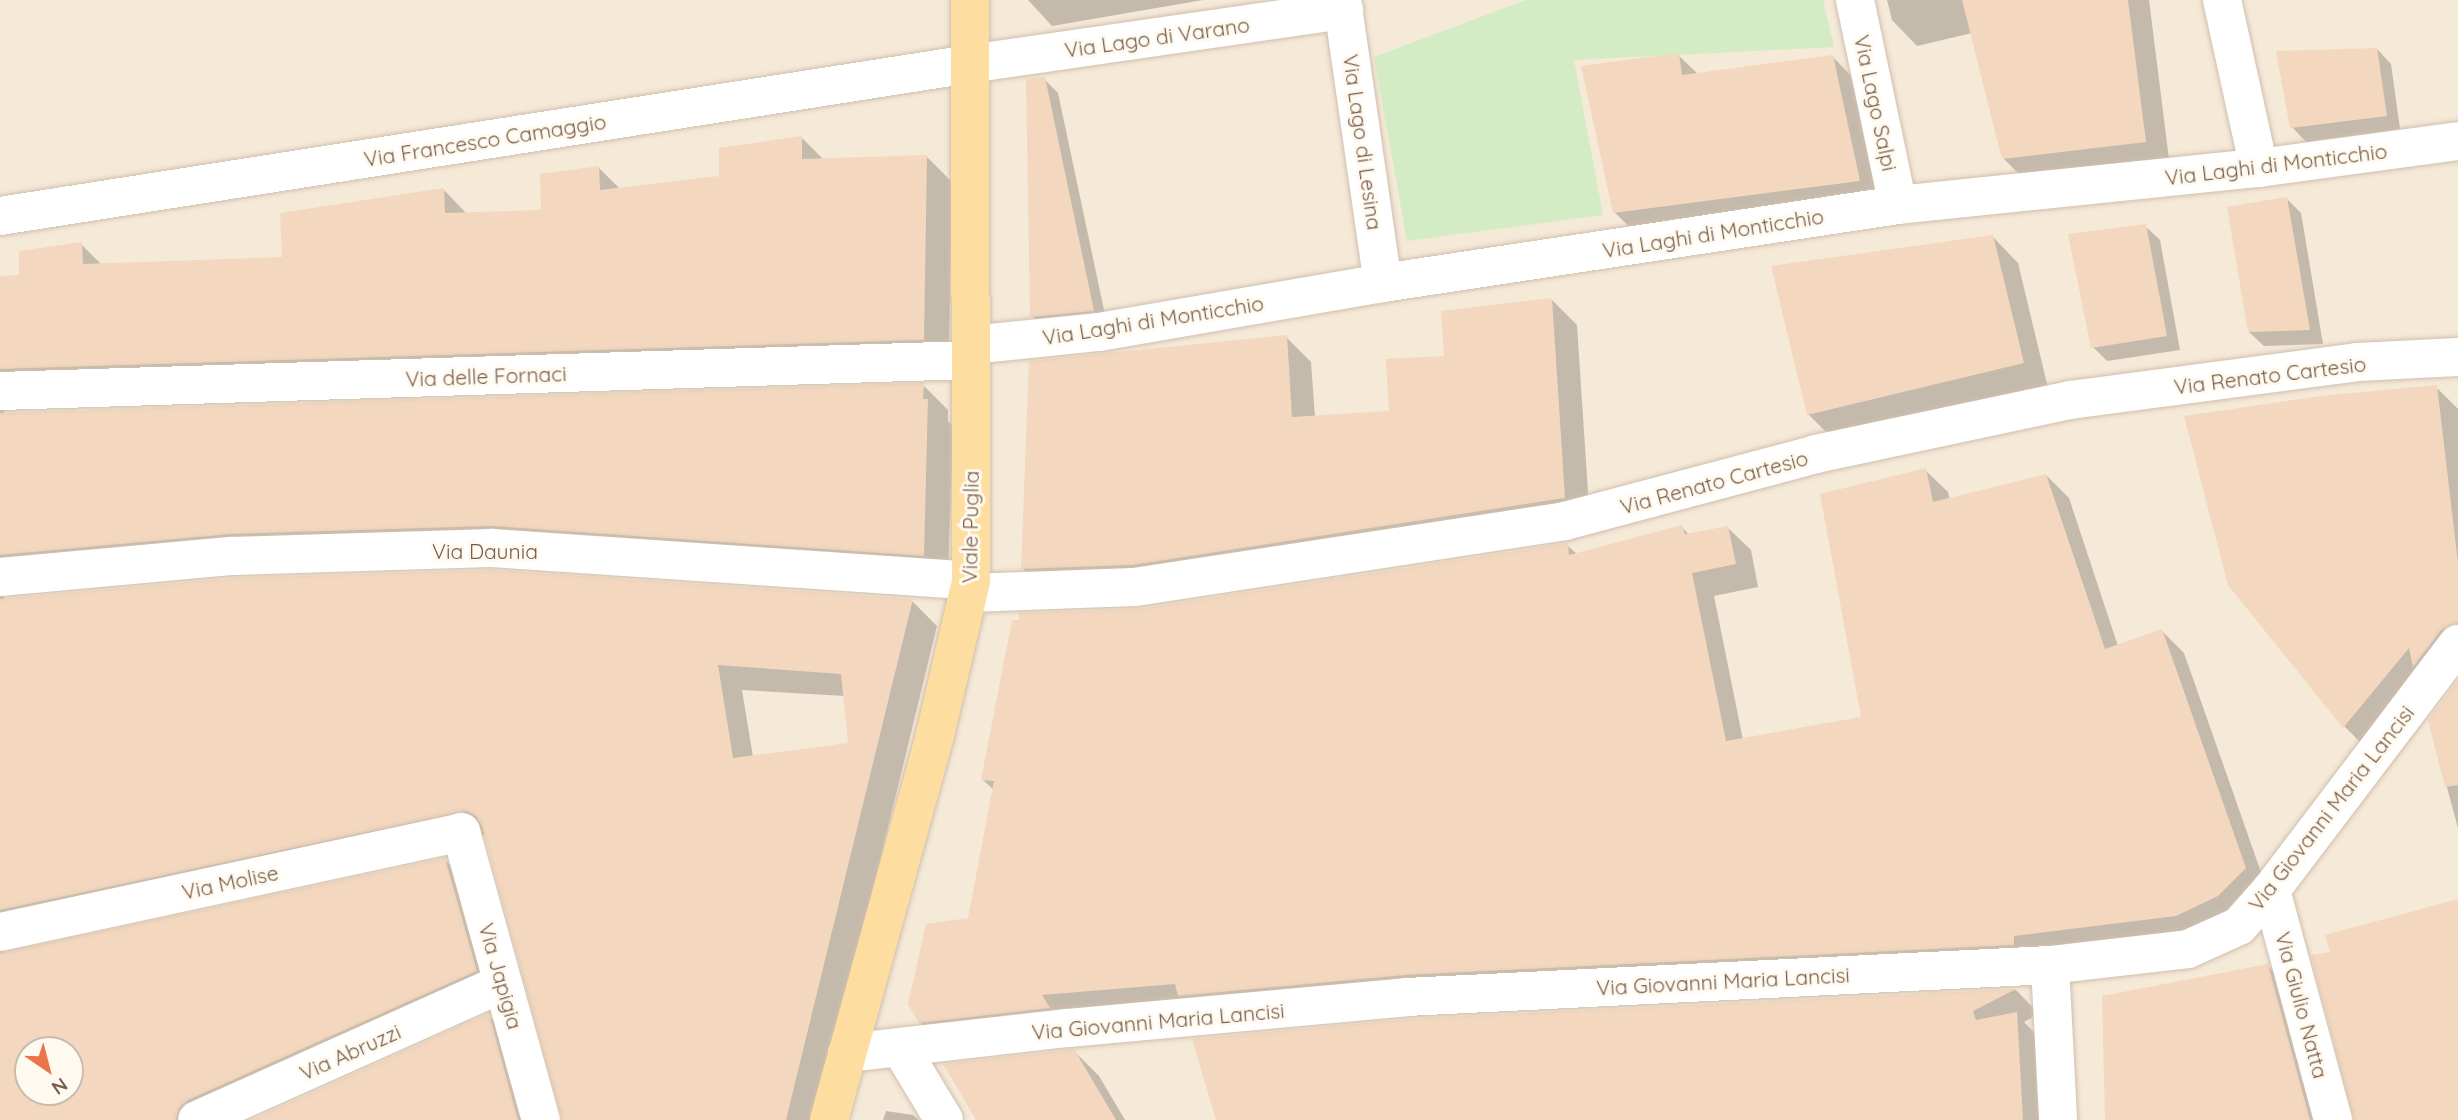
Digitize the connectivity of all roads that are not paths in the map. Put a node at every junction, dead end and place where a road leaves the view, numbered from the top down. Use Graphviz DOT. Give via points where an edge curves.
graph roads {
  1 [pos="970,0"];
  2 [pos="1855,0"];
  3 [pos="2222,0"];
  4 [pos="1343,5"];
  5 [pos="969,64"];
  6 [pos="2458,141"];
  7 [pos="2259,168"];
  8 [pos="1898,205"];
  9 [pos="0,216"];
  10 [pos="1383,283"];
  11 [pos="971,353"];
  12 [pos="2458,358"];
  13 [pos="0,391"];
  14 [pos="0,577"];
  15 [pos="970,587"];
  16 [pos="2458,644"];
  17 [pos="461,832"];
  18 [pos="2271,890"];
  19 [pos="0,932"];
  20 [pos="2050,965"];
  21 [pos="503,983"];
  22 [pos="900,1047"];
  23 [pos="847,1053"];
  24 [pos="197,1120"];
  25 [pos="541,1120"];
  26 [pos="829,1120"];
  27 [pos="944,1120"];
  28 [pos="2058,1120"];
  29 [pos="2333,1120"];
  1 -- 5 [label="main road, Viale Puglia"];
  2 -- 8 [label="street, Via Lago Salpi"];
  3 -- 7 [label="street"];
  4 -- 5 [label="street, Via Lago di Varano"];
  4 -- 10 [label="street, Via Lago di Lesina"];
  5 -- 9 [label="street, Via Francesco Camaggio"];
  5 -- 11 [label="main road, Viale Puglia"];
  6 -- 7 [label="street, Via Laghi di Monticchio"];
  7 -- 8 [label="street, Via Laghi di Monticchio"];
  8 -- 10 [label="street, Via Laghi di Monticchio"];
  10 -- 11 [label="street, Via Laghi di Monticchio"];
  11 -- 13 [label="street, Via delle Fornaci"];
  11 -- 15 [label="main road, Viale Puglia"];
  12 -- 15 [label="street, Via Renato Cartesio" via="2357,362 2070,400 1816,454 1565,522 1135,586"];
  14 -- 15 [label="street, Via Daunia" via="233,556 492,548"];
  15 -- 23 [label="main road, Viale Puglia" via="935,735"];
  16 -- 18 [label="street, Via Giovanni Maria Lancisi"];
  17 -- 19 [label="street, Via Molise"];
  17 -- 21 [label="street, Via Japigia"];
  18 -- 20 [label="street, Via Giovanni Maria Lancisi" via="2239,926 2188,949"];
  18 -- 29 [label="street, Via Giulio Natta"];
  20 -- 22 [label="street, Via Giovanni Maria Lancisi" via="1407,998"];
  20 -- 28 [label="street"];
  21 -- 24 [label="street, Via Abruzzi"];
  21 -- 25 [label="street, Via Japigia"];
  22 -- 23 [label="street, Via Giovanni Maria Lancisi"];
  22 -- 27 [label="street"];
  23 -- 26 [label="main road, Viale Puglia"];
}
